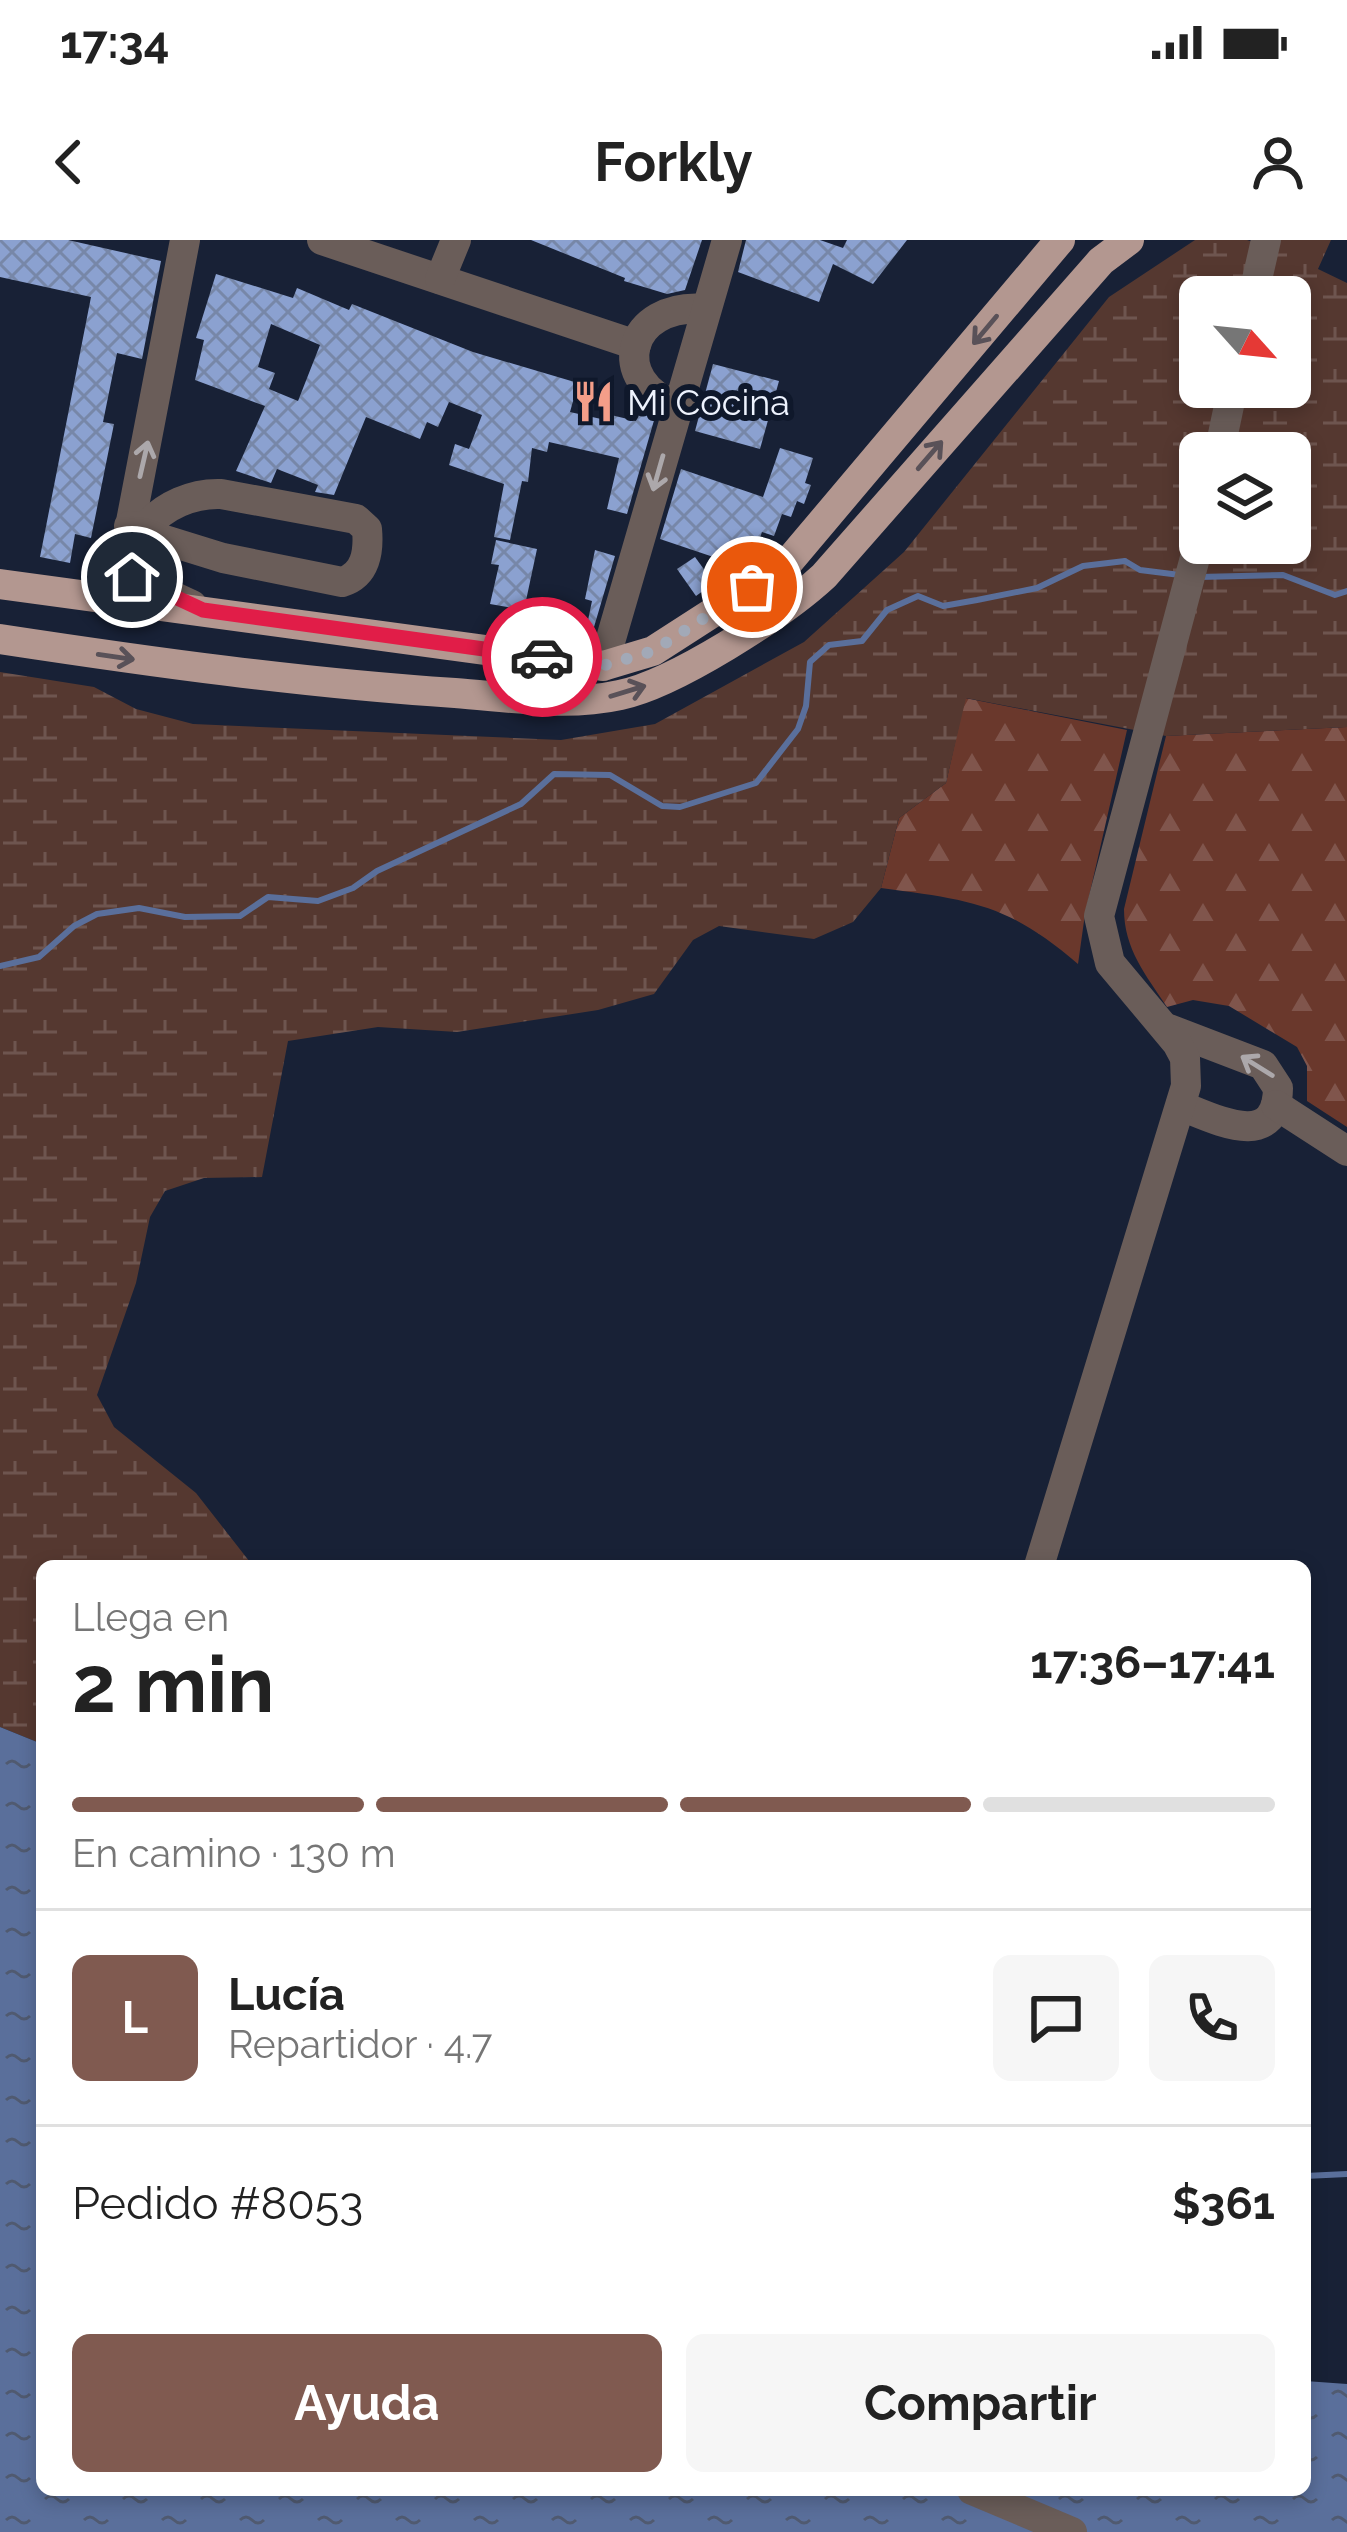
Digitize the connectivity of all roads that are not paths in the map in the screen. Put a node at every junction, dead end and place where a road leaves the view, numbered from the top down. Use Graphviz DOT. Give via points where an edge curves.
graph roads {
  1 [pos="185,240"];
  2 [pos="322,240"];
  3 [pos="456,240"];
  4 [pos="727,240"];
  5 [pos="1060,240"];
  6 [pos="1130,240"];
  7 [pos="1266,240"];
  8 [pos="1258,276"];
  9 [pos="440,279"];
  10 [pos="706,309"];
  11 [pos="636,345"];
  12 [pos="677,406"];
  13 [pos="137,527"];
  14 [pos="1193,564"];
  15 [pos="0,584"];
  16 [pos="203,610"];
  17 [pos="0,639"];
  18 [pos="602,666"];
  19 [pos="1168,1029"];
  20 [pos="1276,1105"];
  21 [pos="1181,1106"];
  22 [pos="1347,1151"];
  23 [pos="1041,1560"];
  24 [pos="986,2496"];
  25 [pos="1072,2532"];
  13 -- 1 [label="street, one-way"];
  2 -- 9 [label="street"];
  3 -- 9 [label="street"];
  4 -- 10 [label="street"];
  5 -- 18 [label="main road, one-way" via="785,566 653,651"];
  17 -- 6 [label="main road, one-way" via="350,686 582,702 625,694 803,595 1100,261"];
  7 -- 8 [label="street"];
  9 -- 11 [label="street"];
  10 -- 11 [label="street" via="670,308"];
  10 -- 12 [label="street"];
  11 -- 12 [label="street" via="640,379"];
  12 -- 18 [label="street, one-way"];
  13 -- 13 [label="street" via="185,500 221,494 356,519 367,529 368,548 357,574 342,582 223,558"];
  13 -- 16 [label="street" via="124,558 132,577"];
  14 -- 19 [label="street" via="1099,916 1110,963"];
  15 -- 16 [label="main road"];
  16 -- 18 [label="main road"];
  20 -- 19 [label="street, one-way" via="1277,1083 1263,1065"];
  19 -- 21 [label="street" via="1187,1074"];
  20 -- 21 [label="street" via="1262,1123 1245,1128"];
  20 -- 22 [label="street"];
  21 -- 23 [label="street"];
  24 -- 25 [label="street"];
}
